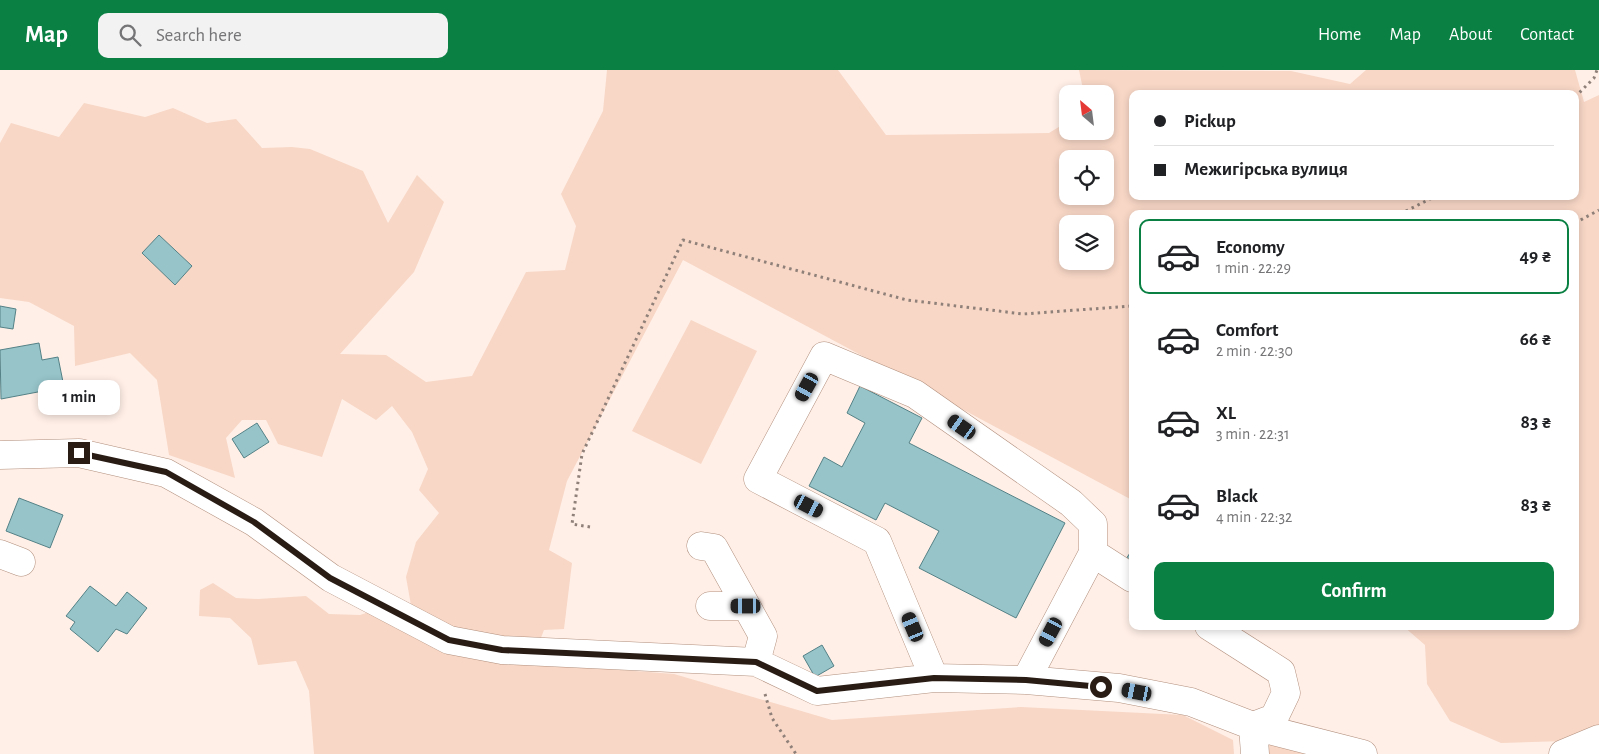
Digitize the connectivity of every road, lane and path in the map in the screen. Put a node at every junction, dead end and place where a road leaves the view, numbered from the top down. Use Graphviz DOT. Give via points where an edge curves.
graph roads {
  1 [pos="1597,70"];
  2 [pos="1579,93"];
  3 [pos="1428,200"];
  4 [pos="1408,210"];
  5 [pos="1599,210"];
  6 [pos="1579,221"];
  7 [pos="1129,306"];
  8 [pos="0,455"];
  9 [pos="590,527"];
  10 [pos="701,546"];
  11 [pos="1092,553"];
  12 [pos="1129,576"];
  13 [pos="710,606"];
  14 [pos="746,606"];
  15 [pos="1215,630"];
  16 [pos="756,662"];
  17 [pos="934,678"];
  18 [pos="1026,680"];
  19 [pos="772,718"];
  20 [pos="1253,726"];
  21 [pos="1599,739"];
  22 [pos="796,754"];
  23 [pos="1255,754"];
  24 [pos="1363,754"];
  25 [pos="1563,754"];
  1 -- 2 [label="path" via="1594,78"];
  3 -- 4 [label="path"];
  5 -- 6 [label="path"];
  7 -- 9 [label="path" via="1023,314 907,300 683,240 582,454 572,524"];
  8 -- 16 [label="street" via="79,453 166,472 254,522 330,578 449,640 502,650"];
  10 -- 14 [label="street" via="714,548"];
  11 -- 12 [label="street"];
  11 -- 17 [label="street" via="1094,524 1071,502 915,394 824,356 758,480 877,542"];
  11 -- 18 [label="street"];
  13 -- 14 [label="street"];
  14 -- 16 [label="street" via="763,636"];
  15 -- 20 [label="street" via="1281,672 1286,693 1274,718"];
  16 -- 17 [label="street" via="817,691"];
  17 -- 18 [label="street"];
  18 -- 20 [label="street" via="1119,688 1191,702"];
  19 -- 22 [label="path"];
  20 -- 23 [label="street"];
  20 -- 24 [label="street"];
  21 -- 25 [label="street"];
}
